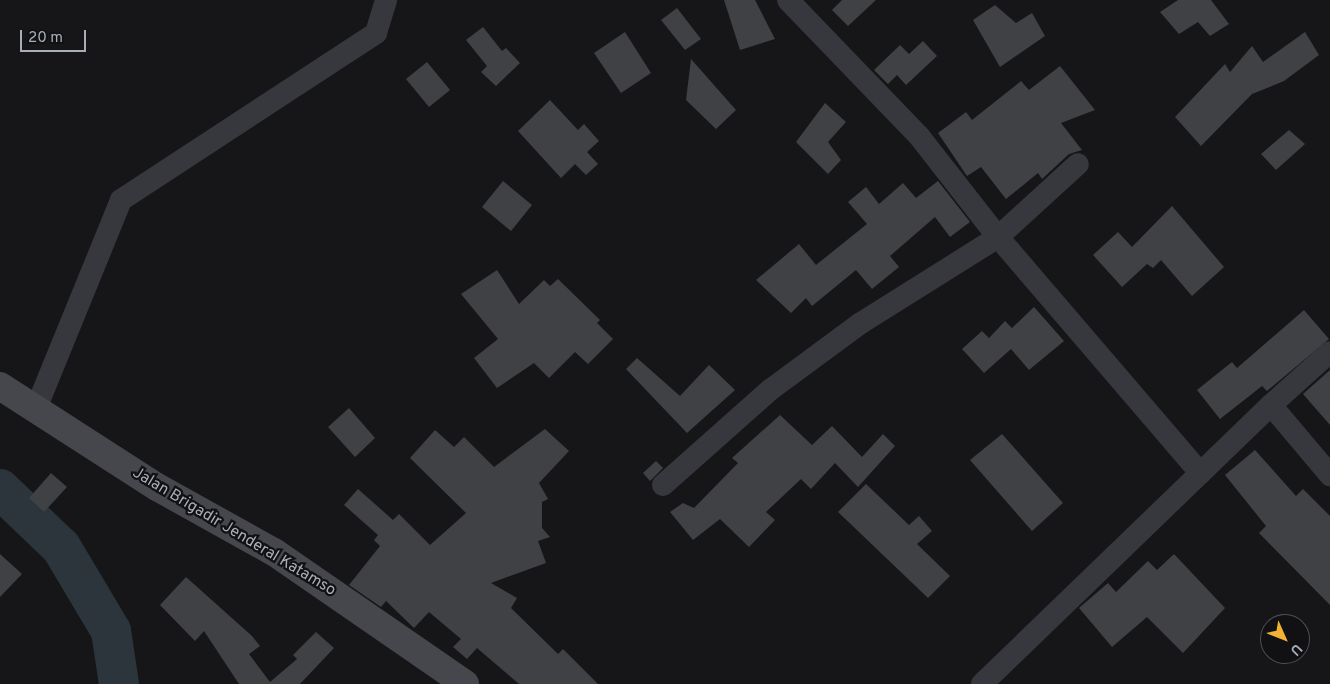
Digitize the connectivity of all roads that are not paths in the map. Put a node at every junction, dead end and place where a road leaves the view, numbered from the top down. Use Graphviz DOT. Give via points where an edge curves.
graph roads {
  1 [pos="386,0"];
  2 [pos="788,0"];
  3 [pos="1078,164"];
  4 [pos="998,237"];
  5 [pos="1330,352"];
  6 [pos="0,386"];
  7 [pos="1271,405"];
  8 [pos="37,406"];
  9 [pos="1200,472"];
  10 [pos="1330,475"];
  11 [pos="662,485"];
  12 [pos="465,684"];
  13 [pos="982,684"];
  1 -- 8 [label="street" via="376,33 121,200"];
  2 -- 4 [label="street" via="919,136"];
  3 -- 4 [label="street"];
  4 -- 9 [label="street"];
  4 -- 11 [label="street" via="854,328 770,390"];
  5 -- 7 [label="street"];
  6 -- 8 [label="main road, Jalan Brigadir Jenderal Katamso"];
  7 -- 9 [label="street"];
  7 -- 10 [label="street"];
  8 -- 12 [label="main road, Jalan Brigadir Jenderal Katamso" via="157,486 274,552"];
  9 -- 13 [label="street"];
}
